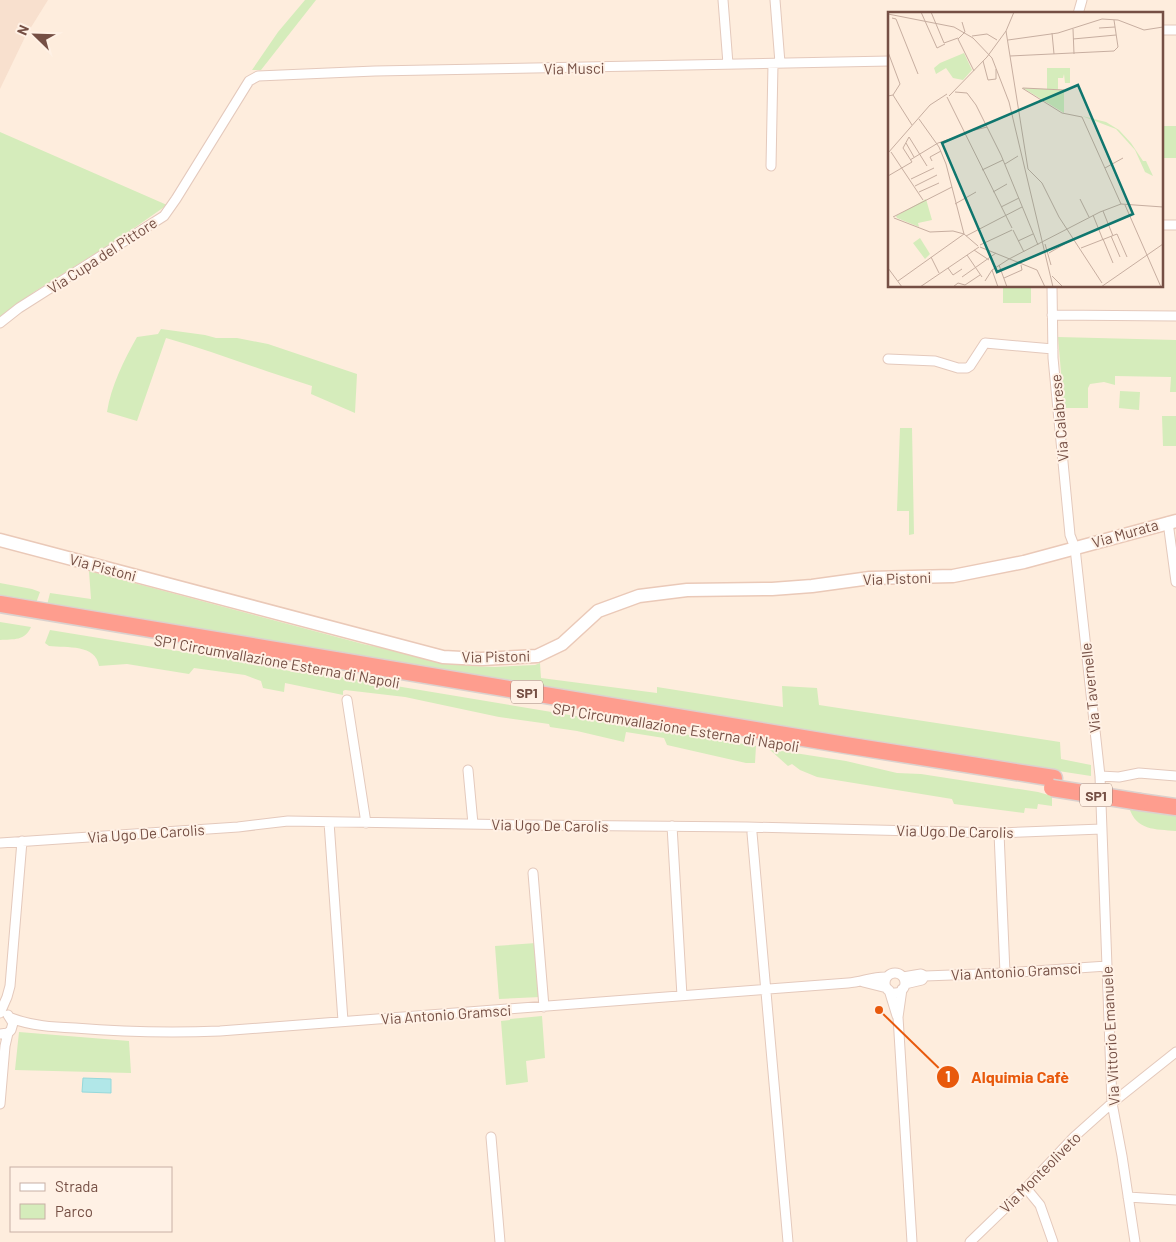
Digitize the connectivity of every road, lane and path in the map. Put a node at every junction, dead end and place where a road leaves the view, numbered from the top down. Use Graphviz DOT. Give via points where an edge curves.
graph roads {
  1 [pos="723,0"];
  2 [pos="775,0"];
  3 [pos="888,61"];
  4 [pos="776,63"];
  5 [pos="728,64"];
  6 [pos="258,76"];
  7 [pos="771,166"];
  8 [pos="1052,288"];
  9 [pos="1052,315"];
  10 [pos="1176,316"];
  11 [pos="0,323"];
  12 [pos="1053,348"];
  13 [pos="888,359"];
  14 [pos="1172,521"];
  15 [pos="0,540"];
  16 [pos="1075,548"];
  17 [pos="1176,582"];
  18 [pos="0,604"];
  19 [pos="0,614"];
  20 [pos="347,700"];
  21 [pos="468,770"];
  22 [pos="1100,776"];
  23 [pos="1176,776"];
  24 [pos="1053,783"];
  25 [pos="1141,797"];
  26 [pos="1176,797"];
  27 [pos="1176,807"];
  28 [pos="329,822"];
  29 [pos="366,823"];
  30 [pos="473,824"];
  31 [pos="672,826"];
  32 [pos="1102,829"];
  33 [pos="752,833"];
  34 [pos="999,833"];
  35 [pos="22,841"];
  36 [pos="0,843"];
  37 [pos="533,873"];
  38 [pos="1107,966"];
  39 [pos="1005,974"];
  40 [pos="887,977"];
  41 [pos="864,982"];
  42 [pos="904,983"];
  43 [pos="888,989"];
  44 [pos="766,990"];
  45 [pos="682,996"];
  46 [pos="544,1007"];
  47 [pos="5,1015"];
  48 [pos="898,1017"];
  49 [pos="342,1021"];
  50 [pos="28,1024"];
  51 [pos="5,1033"];
  52 [pos="1176,1052"];
  53 [pos="1112,1103"];
  54 [pos="0,1104"];
  55 [pos="491,1137"];
  56 [pos="1026,1188"];
  57 [pos="1128,1197"];
  58 [pos="1176,1200"];
  59 [pos="500,1242"];
  60 [pos="788,1242"];
  61 [pos="912,1242"];
  62 [pos="970,1242"];
  63 [pos="1053,1242"];
  64 [pos="1135,1242"];
  1 -- 5 [label="street"];
  2 -- 4 [label="street"];
  3 -- 4 [label="street, Via Musci"];
  4 -- 5 [label="street, Via Musci"];
  4 -- 7 [label="street"];
  5 -- 6 [label="street, Via Musci"];
  6 -- 11 [label="street, Via Cupa del Pittore" via="249,81 164,216"];
  8 -- 9 [label="street, Via Calabrese"];
  9 -- 10 [label="street"];
  9 -- 12 [label="street, Via Calabrese"];
  12 -- 13 [label="street" via="985,343 970,366 962,368 935,361"];
  12 -- 16 [label="street, Via Calabrese" via="1070,535"];
  14 -- 16 [label="street, Via Murata"];
  14 -- 17 [label="street"];
  15 -- 16 [label="street, Via Pistoni" via="442,657 481,659 537,656 562,644 598,611 639,596 687,590 812,586 870,578 954,576"];
  16 -- 22 [label="street, Via Tavernelle"];
  18 -- 24 [label="highway, SP1 Circumvallazione Esterna di Napoli / SP1" via="845,745"];
  19 -- 24 [label="highway, SP1 Circumvallazione Esterna di Napoli / SP1" via="509,700"];
  20 -- 29 [label="street"];
  21 -- 30 [label="street"];
  22 -- 23 [label="street" via="1139,773"];
  22 -- 32 [label="street, Via Tavernelle"];
  24 -- 25 [label="highway, SP1 Circumvallazione Esterna di Napoli / SP1"];
  25 -- 26 [label="highway, SP1 Circumvallazione Esterna di Napoli / SP1"];
  25 -- 27 [label="highway, SP1 Circumvallazione Esterna di Napoli / SP1"];
  28 -- 29 [label="street, Via Ugo De Carolis"];
  28 -- 35 [label="street, Via Ugo De Carolis" via="288,821"];
  28 -- 49 [label="street"];
  29 -- 30 [label="street, Via Ugo De Carolis"];
  30 -- 31 [label="street, Via Ugo De Carolis"];
  31 -- 34 [label="street, Via Ugo De Carolis"];
  31 -- 45 [label="street"];
  32 -- 34 [label="street, Via Ugo De Carolis"];
  32 -- 38 [label="street, Via Vittorio Emanuele"];
  33 -- 44 [label="street"];
  34 -- 39 [label="street"];
  35 -- 36 [label="street, Via Ugo De Carolis"];
  35 -- 47 [label="street"];
  37 -- 46 [label="street"];
  38 -- 39 [label="street, Via Antonio Gramsci"];
  38 -- 53 [label="street, Via Vittorio Emanuele"];
  39 -- 42 [label="street, Via Antonio Gramsci" via="925,976 922,980"];
  40 -- 41 [label="street, Via Antonio Gramsci"];
  40 -- 42 [label="street" via="895,973"];
  40 -- 43 [label="street"];
  41 -- 43 [label="street, Via Antonio Gramsci"];
  41 -- 44 [label="street, Via Antonio Gramsci"];
  42 -- 43 [label="street" via="897,992"];
  42 -- 48 [label="street"];
  43 -- 48 [label="street"];
  44 -- 45 [label="street, Via Antonio Gramsci"];
  44 -- 60 [label="street"];
  45 -- 46 [label="street, Via Antonio Gramsci"];
  46 -- 49 [label="street, Via Antonio Gramsci"];
  47 -- 50 [label="street, Via Antonio Gramsci"];
  47 -- 51 [label="street" via="13,1023"];
  48 -- 61 [label="street"];
  49 -- 50 [label="street, Via Antonio Gramsci" via="167,1033"];
  50 -- 51 [label="street, Via Antonio Gramsci"];
  51 -- 54 [label="street"];
  52 -- 53 [label="street, Via Monteoliveto"];
  53 -- 56 [label="street, Via Monteoliveto" via="1074,1137"];
  53 -- 57 [label="street, Via Vittorio Emanuele"];
  55 -- 59 [label="street"];
  56 -- 62 [label="street, Via Monteoliveto"];
  56 -- 63 [label="street" via="1040,1205"];
  57 -- 58 [label="street"];
  57 -- 64 [label="street, Via Vittorio Emanuele"];
}
